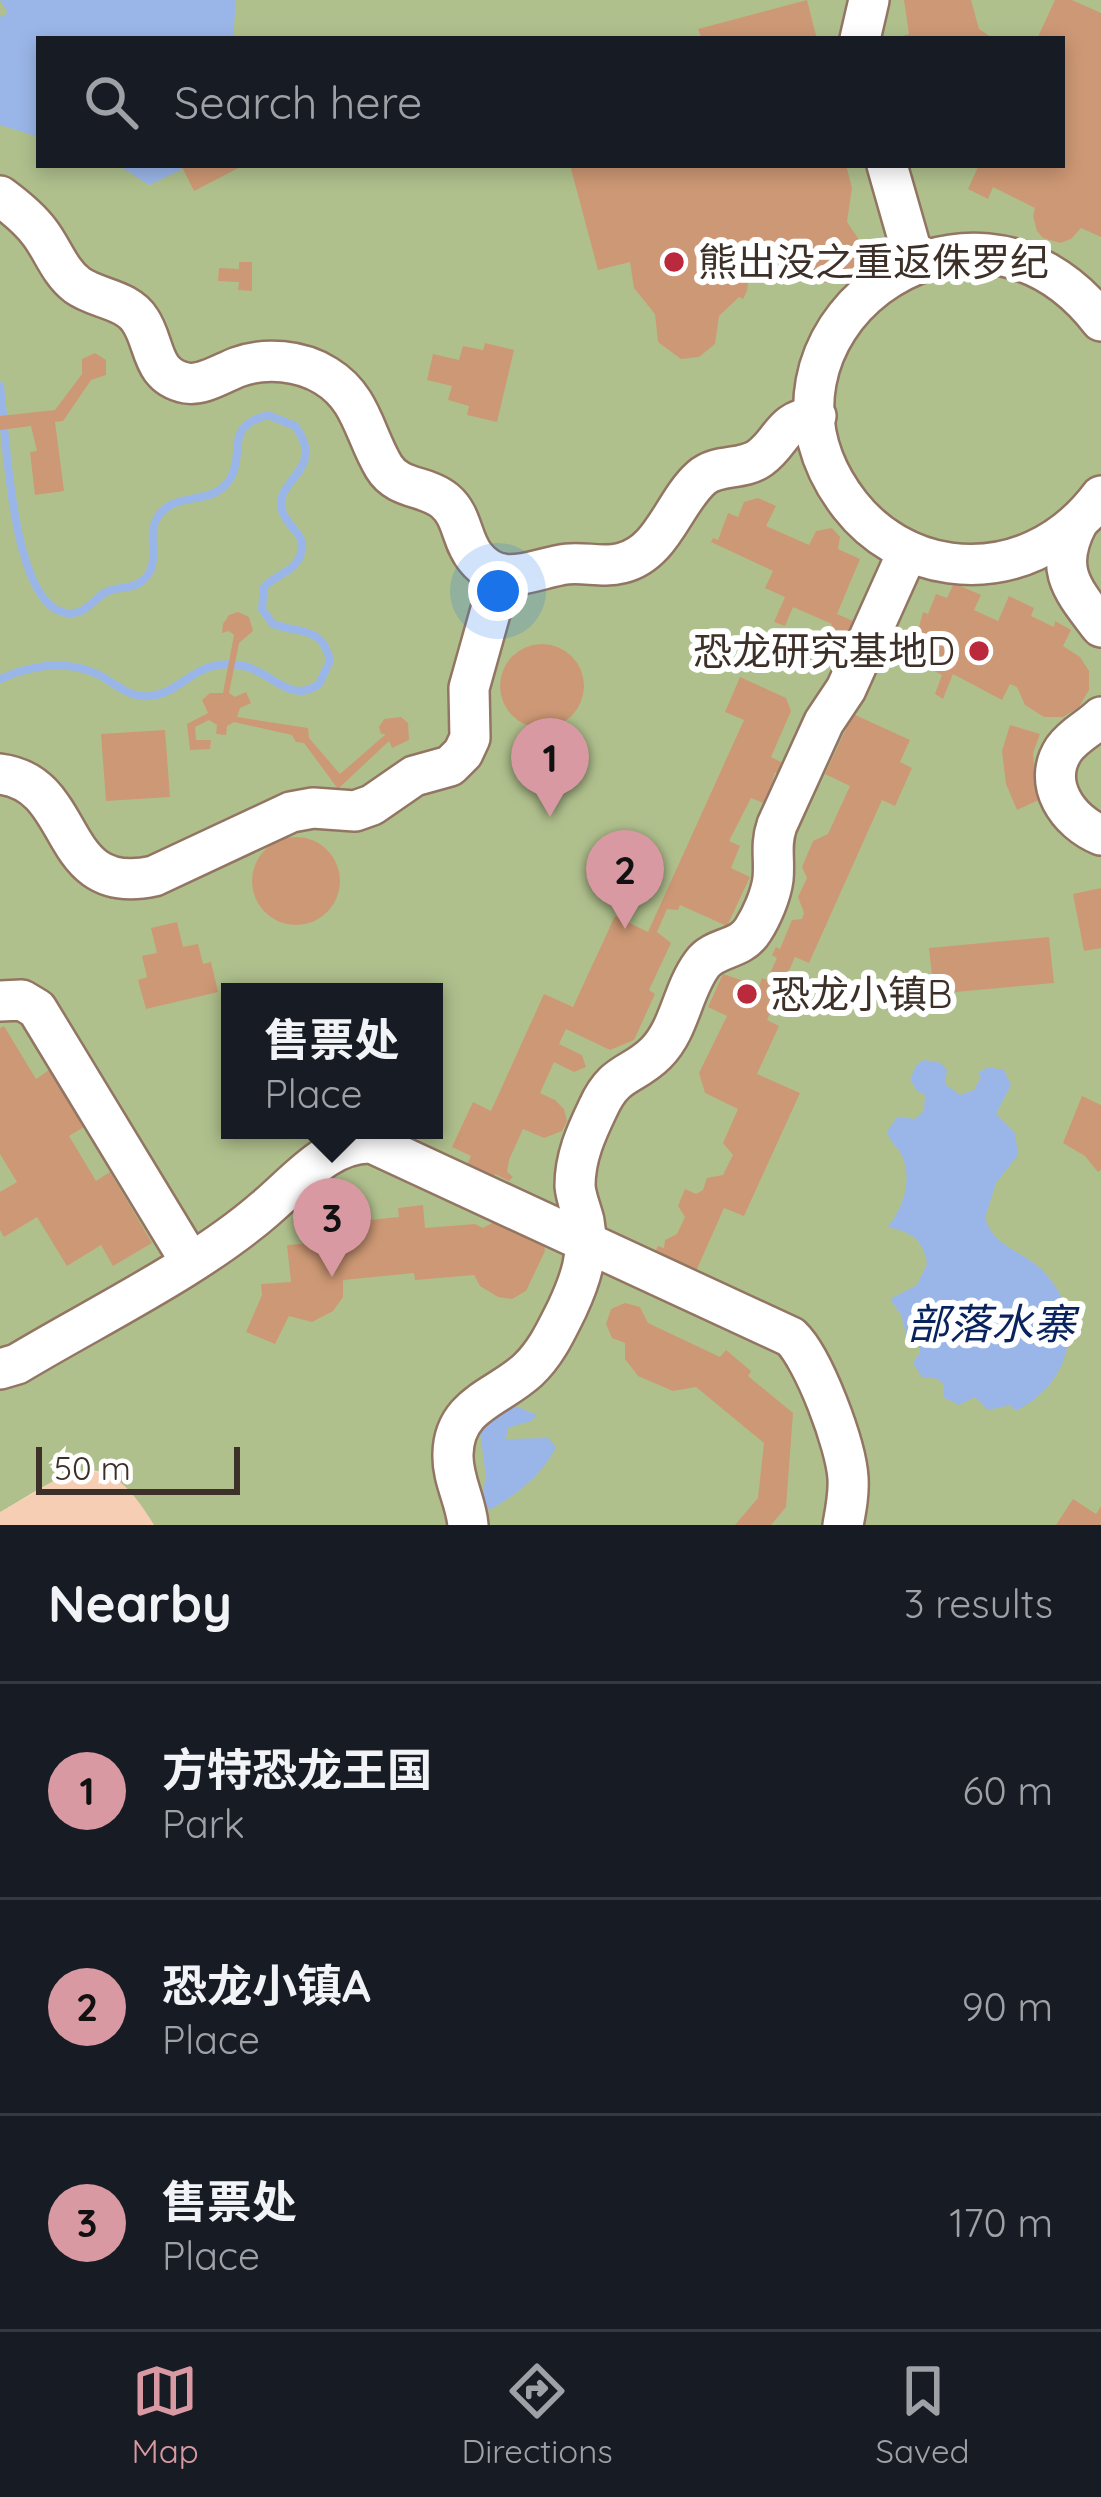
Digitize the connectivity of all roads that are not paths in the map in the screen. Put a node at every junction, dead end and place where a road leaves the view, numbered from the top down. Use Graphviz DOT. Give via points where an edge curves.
graph roads {
  1 [pos="869,0"];
  2 [pos="861,36"];
  3 [pos="888,168"];
  4 [pos="0,196"];
  5 [pos="915,263"];
  6 [pos="1101,321"];
  7 [pos="816,416"];
  8 [pos="1090,509"];
  9 [pos="908,550"];
  10 [pos="501,574"];
  11 [pos="1101,627"];
  12 [pos="1101,717"];
  13 [pos="0,775"];
  14 [pos="1101,835"];
  15 [pos="0,1001"];
  16 [pos="190,1261"];
  17 [pos="0,1369"];
  18 [pos="468,1525"];
  19 [pos="843,1525"];
  1 -- 2 [label="lane"];
  3 -- 5 [label="lane"];
  4 -- 10 [label="lane" via="78,285 142,321 155,362 186,383 277,361 326,376 365,419 393,480 447,502 478,562"];
  5 -- 6 [label="lane" via="970,252 1021,260 1066,284"];
  5 -- 7 [label="lane" via="874,286 839,324 819,371"];
  7 -- 9 [label="lane" via="820,448 842,495 877,532"];
  7 -- 10 [label="lane" via="791,423 756,461 697,481 640,557"];
  8 -- 9 [label="lane" via="1048,545 1000,562 948,563"];
  8 -- 11 [label="lane" via="1065,551 1069,580"];
  9 -- 18 [label="lane" via="777,825 770,892 753,929 702,964 667,1040 617,1077 599,1104 575,1183 585,1230 578,1286 538,1359 477,1403 455,1436 454,1471"];
  10 -- 13 [label="lane" via="469,688 463,753 373,805 291,812 136,880 89,866 46,796 32,783"];
  12 -- 14 [label="lane" via="1067,744 1055,782 1067,810"];
  15 -- 16 [label="lane" via="37,1009"];
  16 -- 17 [label="lane"];
  16 -- 19 [label="lane" via="240,1231 335,1150 383,1146 791,1336 842,1446"];
}
